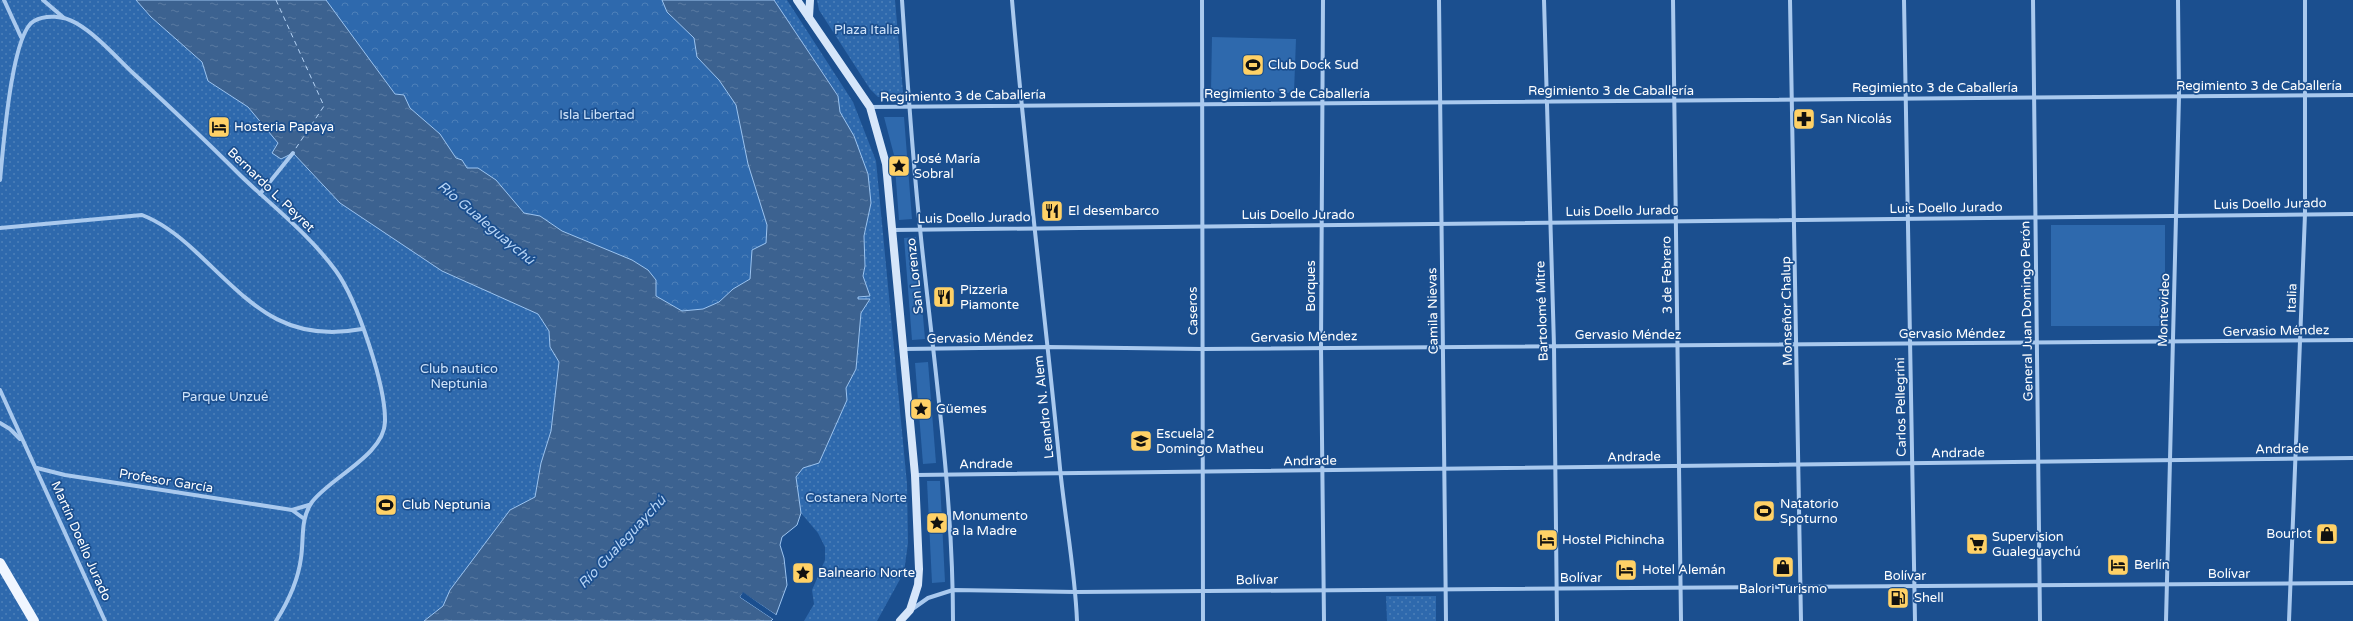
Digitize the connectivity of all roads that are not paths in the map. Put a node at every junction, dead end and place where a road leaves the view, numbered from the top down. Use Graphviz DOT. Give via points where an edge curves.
graph roads {
  1 [pos="4,0"];
  2 [pos="43,0"];
  3 [pos="797,0"];
  4 [pos="810,0"];
  5 [pos="902,0"];
  6 [pos="1012,0"];
  7 [pos="1202,0"];
  8 [pos="1323,0"];
  9 [pos="1439,0"];
  10 [pos="1544,0"];
  11 [pos="1673,0"];
  12 [pos="1790,0"];
  13 [pos="1904,0"];
  14 [pos="2033,0"];
  15 [pos="2178,0"];
  16 [pos="2305,0"];
  17 [pos="809,17"];
  18 [pos="64,18"];
  19 [pos="21,37"];
  20 [pos="2305,95"];
  21 [pos="2353,95"];
  22 [pos="2179,96"];
  23 [pos="2035,97"];
  24 [pos="1906,98"];
  25 [pos="1793,99"];
  26 [pos="1675,100"];
  27 [pos="1547,101"];
  28 [pos="1441,102"];
  29 [pos="1202,104"];
  30 [pos="1322,104"];
  31 [pos="1021,105"];
  32 [pos="909,106"];
  33 [pos="870,107"];
  34 [pos="293,153"];
  35 [pos="0,180"];
  36 [pos="260,194"];
  37 [pos="2305,214"];
  38 [pos="2353,214"];
  39 [pos="2176,215"];
  40 [pos="2036,217"];
  41 [pos="1908,218"];
  42 [pos="1795,219"];
  43 [pos="1677,220"];
  44 [pos="1549,222"];
  45 [pos="1442,223"];
  46 [pos="1322,225"];
  47 [pos="1202,226"];
  48 [pos="1036,227"];
  49 [pos="0,228"];
  50 [pos="920,229"];
  51 [pos="892,230"];
  52 [pos="362,329"];
  53 [pos="2353,340"];
  54 [pos="2300,341"];
  55 [pos="2173,343"];
  56 [pos="1910,344"];
  57 [pos="2038,344"];
  58 [pos="1678,345"];
  59 [pos="1797,345"];
  60 [pos="1444,346"];
  61 [pos="1554,346"];
  62 [pos="1048,347"];
  63 [pos="1321,347"];
  64 [pos="933,348"];
  65 [pos="904,349"];
  66 [pos="1203,349"];
  67 [pos="0,390"];
  68 [pos="0,423"];
  69 [pos="26,448"];
  70 [pos="2353,458"];
  71 [pos="2296,459"];
  72 [pos="2171,460"];
  73 [pos="2039,462"];
  74 [pos="1912,464"];
  75 [pos="1799,465"];
  76 [pos="1679,466"];
  77 [pos="1554,468"];
  78 [pos="37,469"];
  79 [pos="1445,469"];
  80 [pos="1321,471"];
  81 [pos="1202,472"];
  82 [pos="1061,474"];
  83 [pos="915,475"];
  84 [pos="945,475"];
  85 [pos="309,505"];
  86 [pos="292,510"];
  87 [pos="303,518"];
  88 [pos="0,563"];
  89 [pos="2291,583"];
  90 [pos="2353,583"];
  91 [pos="2168,584"];
  92 [pos="2040,585"];
  93 [pos="1914,586"];
  94 [pos="1681,587"];
  95 [pos="1801,587"];
  96 [pos="1555,588"];
  97 [pos="1324,589"];
  98 [pos="1446,589"];
  99 [pos="953,590"];
  100 [pos="1203,591"];
  101 [pos="1076,592"];
  102 [pos="910,610"];
  103 [pos="34,621"];
  104 [pos="105,621"];
  105 [pos="276,621"];
  106 [pos="900,621"];
  107 [pos="953,621"];
  108 [pos="1077,621"];
  109 [pos="1203,621"];
  110 [pos="1324,621"];
  111 [pos="1446,621"];
  112 [pos="1557,621"];
  113 [pos="1681,621"];
  114 [pos="1801,621"];
  115 [pos="1915,621"];
  116 [pos="2040,621"];
  117 [pos="2166,621"];
  118 [pos="2289,621"];
  1 -- 19 [label="street"];
  2 -- 18 [label="street"];
  3 -- 17 [label="main road"];
  4 -- 17 [label="main road"];
  5 -- 32 [label="street, San Lorenzo"];
  6 -- 31 [label="street, Leandro N. Alem"];
  7 -- 29 [label="street, Caseros"];
  8 -- 30 [label="street, Borques"];
  9 -- 28 [label="street, Camila Nievas"];
  10 -- 27 [label="street, Bartolomé Mitre"];
  11 -- 26 [label="street, 3 de Febrero"];
  12 -- 25 [label="street, Monseñor Chalup"];
  13 -- 24 [label="street, Carlos Pellegrini"];
  14 -- 23 [label="street, General Juan Domingo Perón"];
  15 -- 22 [label="street, Montevideo"];
  16 -- 20 [label="street, Italia"];
  17 -- 33 [label="main road"];
  18 -- 19 [label="street, Bernardo L. Peyret" via="50,16 36,20 26,28"];
  18 -- 36 [label="street, Bernardo L. Peyret" via="76,23 106,48"];
  19 -- 35 [label="street, Bernardo L. Peyret" via="13,74"];
  20 -- 21 [label="street, Regimiento 3 de Caballería"];
  20 -- 22 [label="street, Regimiento 3 de Caballería"];
  20 -- 37 [label="street, Italia"];
  22 -- 23 [label="street, Regimiento 3 de Caballería"];
  22 -- 39 [label="street, Montevideo"];
  23 -- 24 [label="street, Regimiento 3 de Caballería"];
  23 -- 40 [label="street, General Juan Domingo Perón"];
  24 -- 25 [label="street, Regimiento 3 de Caballería"];
  24 -- 41 [label="street, Carlos Pellegrini"];
  25 -- 26 [label="street, Regimiento 3 de Caballería"];
  25 -- 42 [label="street, Monseñor Chalup"];
  26 -- 27 [label="street, Regimiento 3 de Caballería"];
  26 -- 43 [label="street, 3 de Febrero"];
  27 -- 28 [label="street, Regimiento 3 de Caballería"];
  27 -- 44 [label="street, Bartolomé Mitre"];
  28 -- 30 [label="street, Regimiento 3 de Caballería"];
  28 -- 45 [label="street, Camila Nievas"];
  29 -- 30 [label="street, Regimiento 3 de Caballería"];
  29 -- 31 [label="street, Regimiento 3 de Caballería"];
  29 -- 47 [label="street, Caseros"];
  30 -- 46 [label="street, Borques"];
  31 -- 32 [label="street, Regimiento 3 de Caballería"];
  31 -- 48 [label="street, Leandro N. Alem"];
  32 -- 33 [label="street, Regimiento 3 de Caballería"];
  32 -- 50 [label="street, San Lorenzo"];
  33 -- 51 [label="main road" via="886,164"];
  34 -- 36 [label="street"];
  36 -- 52 [label="street, Bernardo L. Peyret" via="304,233 336,271 349,291"];
  37 -- 38 [label="street, Luis Doello Jurado"];
  37 -- 39 [label="street, Luis Doello Jurado"];
  37 -- 54 [label="street, Italia"];
  39 -- 40 [label="street, Luis Doello Jurado"];
  39 -- 55 [label="street, Montevideo"];
  40 -- 41 [label="street, Luis Doello Jurado"];
  40 -- 57 [label="street, General Juan Domingo Perón"];
  41 -- 42 [label="street, Luis Doello Jurado"];
  41 -- 56 [label="street, Carlos Pellegrini"];
  42 -- 43 [label="street, Luis Doello Jurado"];
  42 -- 59 [label="street, Monseñor Chalup"];
  43 -- 44 [label="street, Luis Doello Jurado"];
  43 -- 58 [label="street, 3 de Febrero"];
  44 -- 45 [label="street, Luis Doello Jurado"];
  44 -- 61 [label="street, Bartolomé Mitre"];
  45 -- 46 [label="street, Luis Doello Jurado"];
  45 -- 60 [label="street, Camila Nievas"];
  46 -- 47 [label="street, Luis Doello Jurado"];
  46 -- 63 [label="street, Borques"];
  47 -- 48 [label="street, Luis Doello Jurado"];
  47 -- 66 [label="street, Caseros"];
  48 -- 50 [label="street, Luis Doello Jurado"];
  48 -- 62 [label="street, Leandro N. Alem"];
  49 -- 52 [label="street" via="142,215 176,234 240,294 277,321 297,329 322,332"];
  50 -- 51 [label="street, Luis Doello Jurado"];
  50 -- 64 [label="street, San Lorenzo"];
  51 -- 65 [label="main road"];
  52 -- 85 [label="street, Bernardo L. Peyret" via="378,376 383,400 383,437"];
  53 -- 54 [label="street, Gervasio Méndez"];
  54 -- 55 [label="street, Gervasio Méndez"];
  54 -- 71 [label="street, Italia"];
  55 -- 57 [label="street, Gervasio Méndez"];
  55 -- 72 [label="street, Montevideo"];
  56 -- 57 [label="street, Gervasio Méndez"];
  56 -- 59 [label="street, Gervasio Méndez"];
  56 -- 74 [label="street, Carlos Pellegrini"];
  57 -- 73 [label="street, General Juan Domingo Perón"];
  58 -- 59 [label="street, Gervasio Méndez"];
  58 -- 61 [label="street, Gervasio Méndez"];
  58 -- 76 [label="street, 3 de Febrero"];
  59 -- 75 [label="street, Monseñor Chalup"];
  60 -- 61 [label="street, Gervasio Méndez"];
  60 -- 63 [label="street, Gervasio Méndez"];
  60 -- 79 [label="street, Camila Nievas"];
  61 -- 77 [label="street, Bartolomé Mitre"];
  62 -- 64 [label="street, Gervasio Méndez"];
  62 -- 66 [label="street, Gervasio Méndez"];
  62 -- 82 [label="street, Leandro N. Alem"];
  63 -- 66 [label="street, Gervasio Méndez"];
  63 -- 80 [label="street, Borques"];
  64 -- 65 [label="street, Gervasio Méndez"];
  64 -- 84 [label="street, San Lorenzo"];
  65 -- 83 [label="main road"];
  66 -- 81 [label="street, Caseros"];
  67 -- 69 [label="street"];
  68 -- 69 [label="street" via="10,429"];
  69 -- 78 [label="street"];
  70 -- 71 [label="street, Andrade"];
  71 -- 72 [label="street, Andrade"];
  71 -- 89 [label="street, Italia"];
  72 -- 73 [label="street, Andrade"];
  72 -- 91 [label="street, Montevideo"];
  73 -- 74 [label="street, Andrade"];
  73 -- 92 [label="street, General Juan Domingo Perón"];
  74 -- 75 [label="street, Andrade"];
  74 -- 93 [label="street, Carlos Pellegrini"];
  75 -- 76 [label="street, Andrade"];
  75 -- 95 [label="street, Monseñor Chalup"];
  76 -- 77 [label="street, Andrade"];
  76 -- 94 [label="street, 3 de Febrero"];
  77 -- 79 [label="street, Andrade"];
  77 -- 96 [label="street, Bartolomé Mitre"];
  78 -- 86 [label="street, Profesor García"];
  78 -- 104 [label="street, Martín Doello Jurado"];
  79 -- 80 [label="street, Andrade"];
  79 -- 98 [label="street, Camila Nievas"];
  80 -- 81 [label="street, Andrade"];
  80 -- 97 [label="street, Borques"];
  81 -- 82 [label="street, Andrade"];
  81 -- 100 [label="street, Caseros"];
  82 -- 84 [label="street, Andrade"];
  82 -- 101 [label="street, Leandro N. Alem"];
  83 -- 84 [label="street, Andrade"];
  83 -- 102 [label="main road" via="919,569 918,585"];
  84 -- 99 [label="street, San Lorenzo"];
  85 -- 86 [label="street"];
  85 -- 87 [label="street, Bernardo L. Peyret"];
  86 -- 87 [label="street"];
  87 -- 105 [label="street" via="301,560 296,582"];
  88 -- 103 [label="main road"];
  89 -- 90 [label="street, Bolívar"];
  89 -- 91 [label="street, Bolívar"];
  89 -- 118 [label="street, Italia"];
  91 -- 92 [label="street, Bolívar"];
  91 -- 117 [label="street, Montevideo"];
  92 -- 93 [label="street, Bolívar"];
  92 -- 116 [label="street, General Juan Domingo Perón"];
  93 -- 95 [label="street, Bolívar"];
  93 -- 115 [label="street, Carlos Pellegrini"];
  94 -- 95 [label="street, Bolívar"];
  94 -- 96 [label="street, Bolívar"];
  94 -- 113 [label="street, 3 de Febrero"];
  95 -- 114 [label="street, Monseñor Chalup"];
  96 -- 98 [label="street, Bolívar"];
  96 -- 112 [label="street, Bartolomé Mitre"];
  97 -- 98 [label="street, Bolívar"];
  97 -- 100 [label="street, Bolívar"];
  97 -- 110 [label="street, Borques"];
  98 -- 111 [label="street, Camila Nievas"];
  99 -- 101 [label="street, Bolívar"];
  99 -- 102 [label="street, Bolívar" via="928,598"];
  99 -- 107 [label="street, San Lorenzo"];
  100 -- 101 [label="street, Bolívar"];
  100 -- 109 [label="street, Caseros"];
  101 -- 108 [label="street, Leandro N. Alem"];
  102 -- 106 [label="main road"];
}
